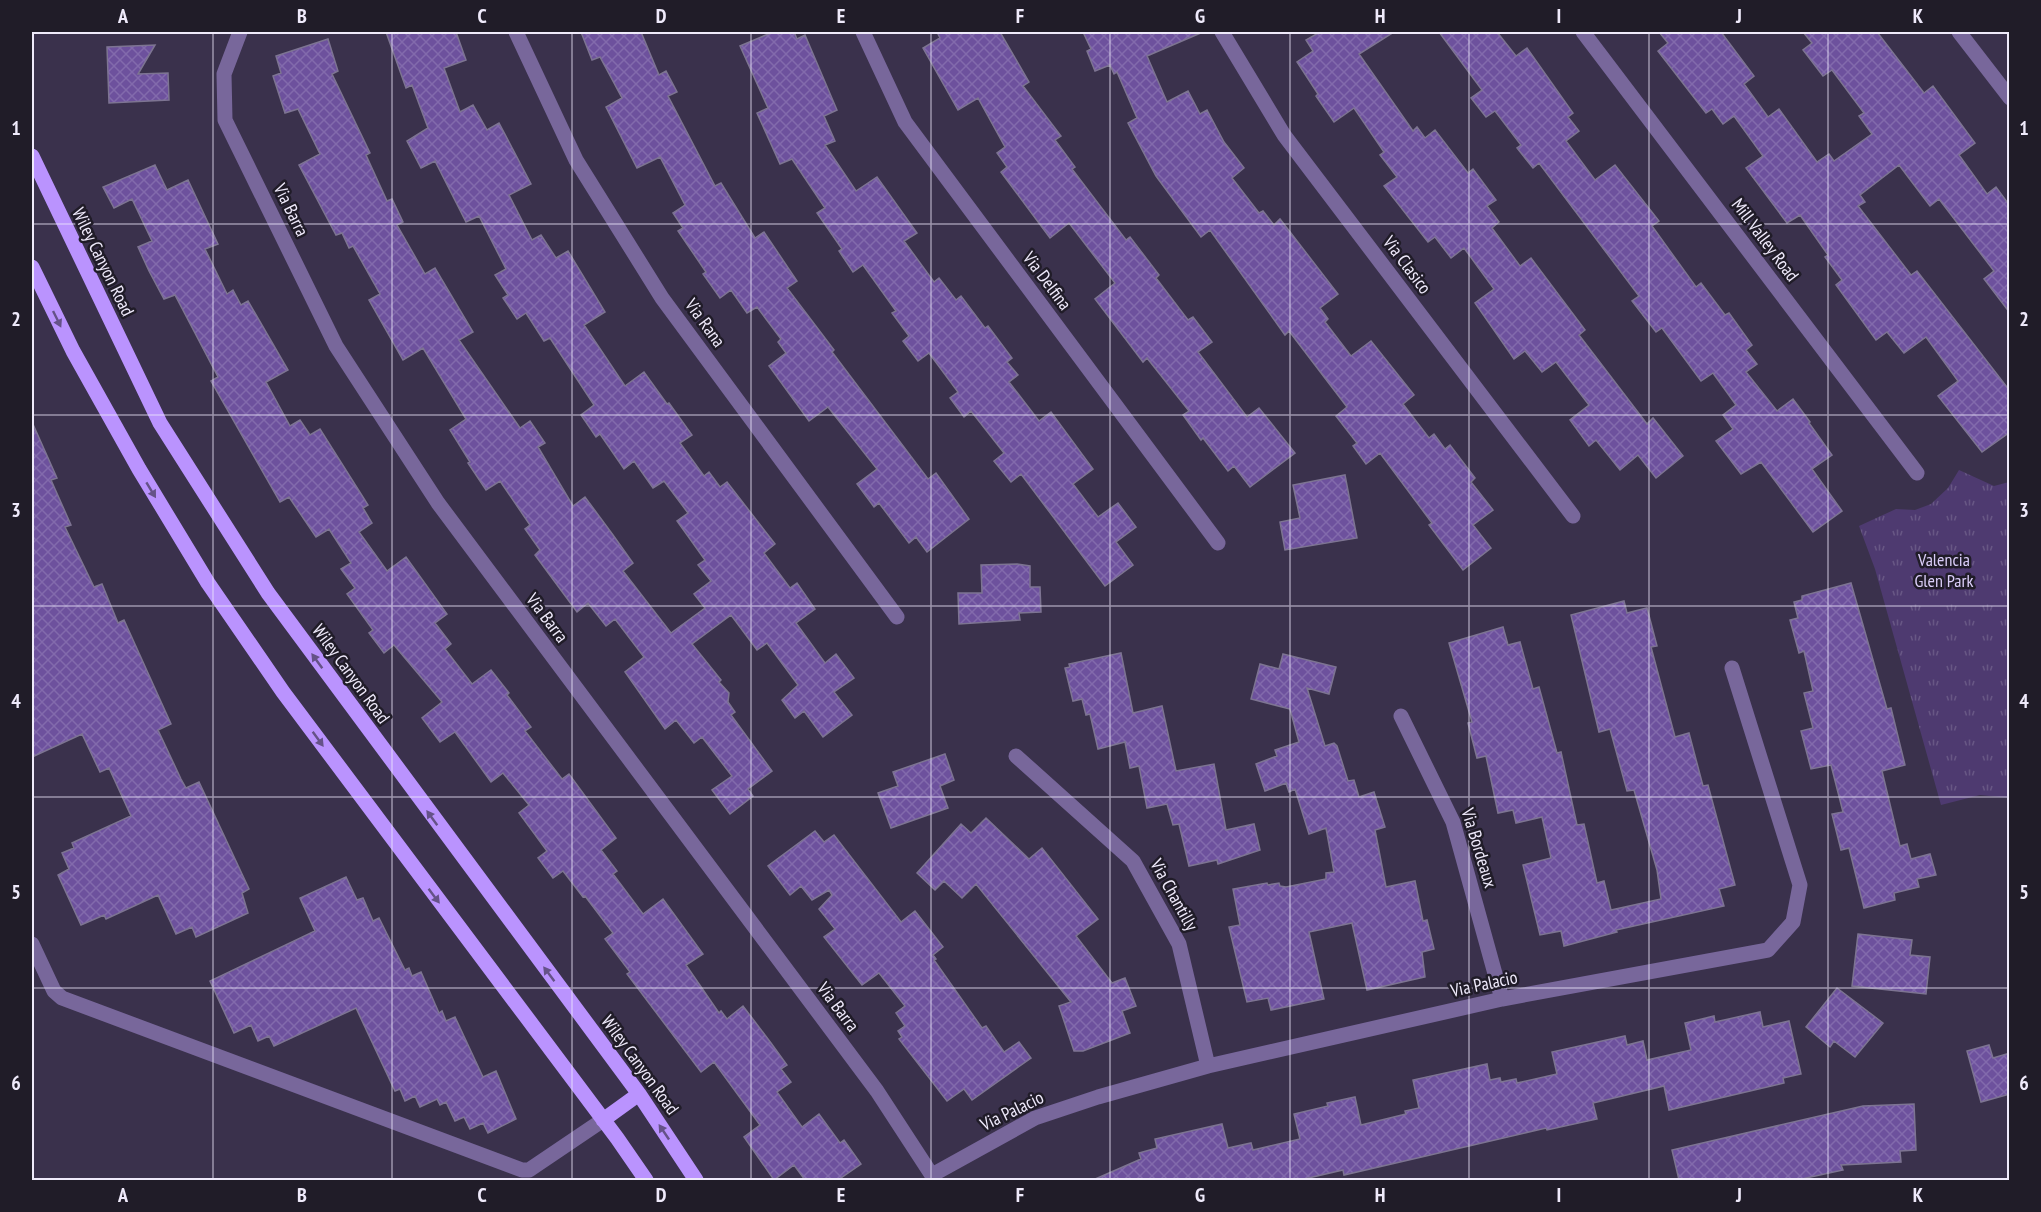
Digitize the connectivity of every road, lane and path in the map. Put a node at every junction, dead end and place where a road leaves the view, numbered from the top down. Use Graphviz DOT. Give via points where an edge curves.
graph roads {
  1 [pos="516,32"];
  2 [pos="863,32"];
  3 [pos="1222,32"];
  4 [pos="1583,32"];
  5 [pos="1959,32"];
  6 [pos="239,33"];
  7 [pos="2010,98"];
  8 [pos="32,156"];
  9 [pos="32,267"];
  10 [pos="1917,473"];
  11 [pos="1573,516"];
  12 [pos="1218,543"];
  13 [pos="897,616"];
  14 [pos="1732,668"];
  15 [pos="1401,716"];
  16 [pos="1016,756"];
  17 [pos="32,944"];
  18 [pos="1502,999"];
  19 [pos="1208,1066"];
  20 [pos="639,1094"];
  21 [pos="603,1120"];
  22 [pos="933,1178"];
  23 [pos="646,1180"];
  24 [pos="696,1180"];
  1 -- 13 [label="street, Via Rana" via="576,160 662,298"];
  2 -- 12 [label="street, Via Delfina" via="905,122"];
  3 -- 11 [label="street, Via Clasico" via="1284,135"];
  4 -- 10 [label="street, Mill Valley Road"];
  5 -- 7 [label="street"];
  6 -- 22 [label="street, Via Barra" via="224,74 225,120 336,346 438,503 877,1091"];
  20 -- 8 [label="main road, Wiley Canyon Road, one-way" via="267,593 160,423"];
  9 -- 21 [label="main road, one-way" via="128,450 208,582 283,692"];
  14 -- 18 [label="street, Via Palacio" via="1800,885 1793,922 1768,950"];
  15 -- 18 [label="street, Via Bordeaux" via="1453,822"];
  16 -- 19 [label="street, Via Chantilly" via="1133,861 1179,944"];
  17 -- 21 [label="street" via="54,991 62,998 522,1170 529,1170"];
  18 -- 19 [label="street, Via Palacio"];
  19 -- 22 [label="street, Via Palacio" via="1035,1118"];
  20 -- 21 [label="main road"];
  24 -- 20 [label="main road, Wiley Canyon Road, one-way"];
  21 -- 23 [label="main road"];
}
